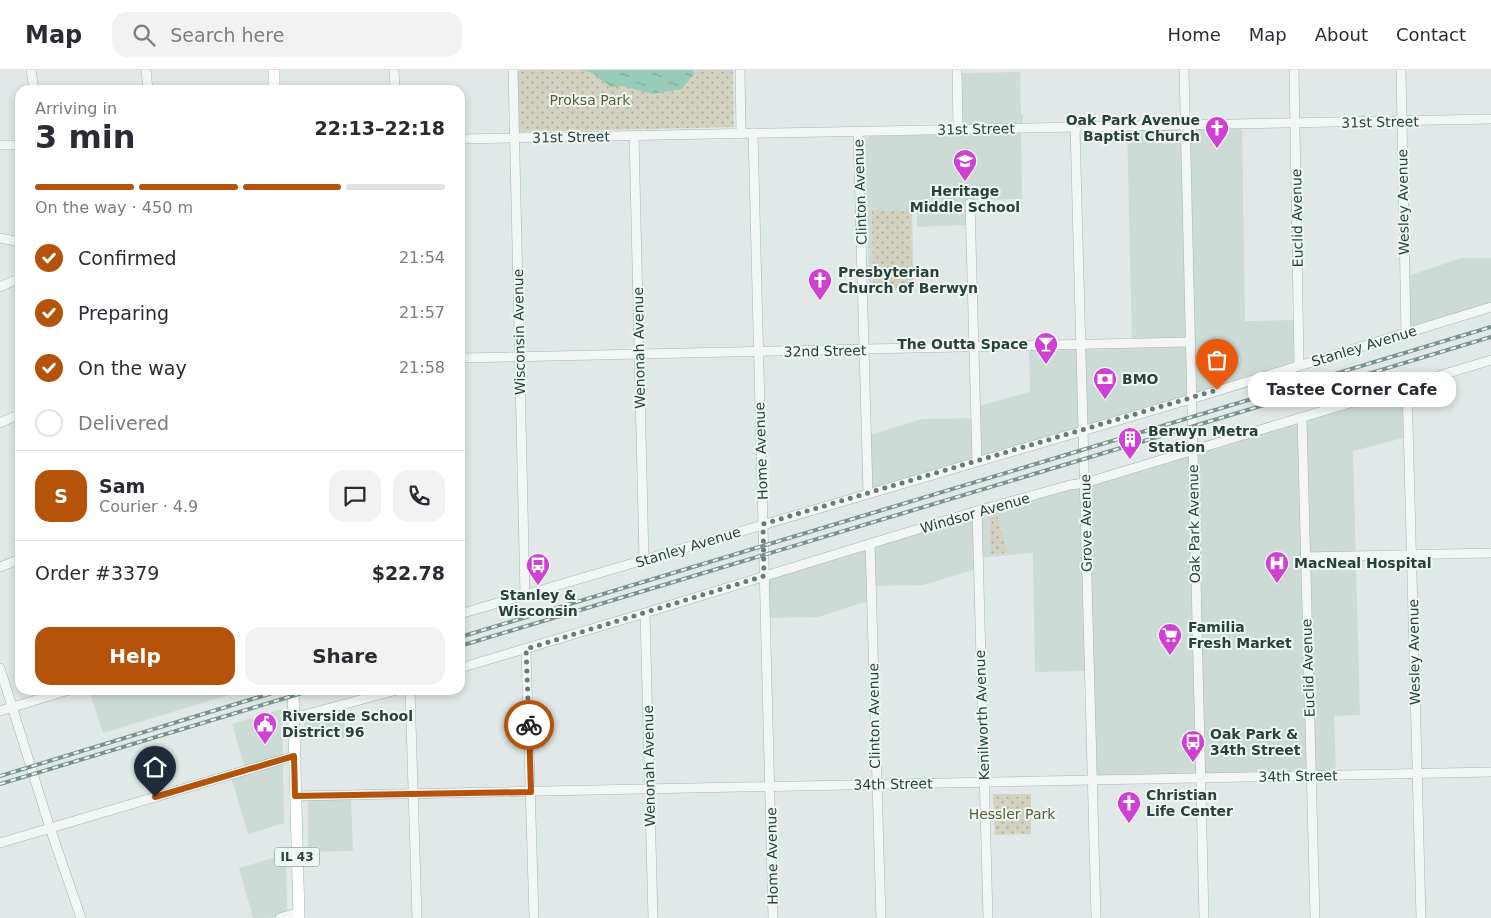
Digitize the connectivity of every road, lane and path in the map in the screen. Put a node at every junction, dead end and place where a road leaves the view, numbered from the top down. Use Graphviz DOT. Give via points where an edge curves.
graph roads {
  1 [pos="31,70"];
  2 [pos="146,70"];
  3 [pos="274,70"];
  4 [pos="394,70"];
  5 [pos="513,70"];
  6 [pos="740,70"];
  7 [pos="957,70"];
  8 [pos="1184,70"];
  9 [pos="1294,70"];
  10 [pos="1400,70"];
  11 [pos="33,85"];
  12 [pos="148,85"];
  13 [pos="274,85"];
  14 [pos="395,85"];
  15 [pos="1491,119"];
  16 [pos="1402,121"];
  17 [pos="1295,123"];
  18 [pos="1185,125"];
  19 [pos="1075,127"];
  20 [pos="958,130"];
  21 [pos="858,131"];
  22 [pos="753,133"];
  23 [pos="741,134"];
  24 [pos="634,136"];
  25 [pos="514,138"];
  26 [pos="465,139"];
  27 [pos="0,145"];
  28 [pos="15,145"];
  29 [pos="970,203"];
  30 [pos="0,238"];
  31 [pos="15,241"];
  32 [pos="15,280"];
  33 [pos="0,287"];
  34 [pos="1491,307"];
  35 [pos="1406,333"];
  36 [pos="1190,342"];
  37 [pos="1082,344"];
  38 [pos="974,347"];
  39 [pos="866,350"];
  40 [pos="758,352"];
  41 [pos="639,354"];
  42 [pos="520,356"];
  43 [pos="465,358"];
  44 [pos="1491,360"];
  45 [pos="1299,365"];
  46 [pos="1408,386"];
  47 [pos="1191,399"];
  48 [pos="15,416"];
  49 [pos="1302,418"];
  50 [pos="0,423"];
  51 [pos="1084,430"];
  52 [pos="1192,451"];
  53 [pos="977,461"];
  54 [pos="1085,483"];
  55 [pos="868,493"];
  56 [pos="977,511"];
  57 [pos="763,524"];
  58 [pos="870,544"];
  59 [pos="1491,553"];
  60 [pos="1412,554"];
  61 [pos="1305,557"];
  62 [pos="644,560"];
  63 [pos="15,561"];
  64 [pos="0,567"];
  65 [pos="764,576"];
  66 [pos="525,594"];
  67 [pos="465,612"];
  68 [pos="645,613"];
  69 [pos="526,649"];
  70 [pos="465,667"];
  71 [pos="0,668"];
  72 [pos="53,695"];
  73 [pos="293,695"];
  74 [pos="378,695"];
  75 [pos="410,695"];
  76 [pos="13,707"];
  77 [pos="0,711"];
  78 [pos="293,718"];
  79 [pos="294,756"];
  80 [pos="1491,772"];
  81 [pos="1417,774"];
  82 [pos="1311,776"];
  83 [pos="1200,778"];
  84 [pos="1093,780"];
  85 [pos="984,782"];
  86 [pos="876,785"];
  87 [pos="770,788"];
  88 [pos="650,790"];
  89 [pos="531,792"];
  90 [pos="413,794"];
  91 [pos="295,796"];
  92 [pos="50,828"];
  93 [pos="0,843"];
  94 [pos="299,915"];
  95 [pos="81,918"];
  96 [pos="280,918"];
  97 [pos="417,918"];
  98 [pos="534,918"];
  99 [pos="653,918"];
  100 [pos="773,918"];
  101 [pos="881,918"];
  102 [pos="988,918"];
  103 [pos="1096,918"];
  104 [pos="1204,918"];
  105 [pos="1315,918"];
  106 [pos="1421,918"];
  1 -- 11 [label="street"];
  2 -- 12 [label="street"];
  3 -- 13 [label="main road"];
  4 -- 14 [label="street"];
  5 -- 25 [label="street, Wisconsin Avenue"];
  6 -- 23 [label="street"];
  7 -- 20 [label="street"];
  8 -- 18 [label="street, Oak Park Avenue"];
  9 -- 17 [label="street, Euclid Avenue"];
  10 -- 16 [label="street, Wesley Avenue"];
  15 -- 16 [label="street, 31st Street"];
  16 -- 17 [label="street, 31st Street"];
  16 -- 35 [label="street, Wesley Avenue"];
  17 -- 18 [label="street, 31st Street"];
  17 -- 45 [label="street, Euclid Avenue"];
  18 -- 19 [label="street, 31st Street"];
  18 -- 36 [label="street, Oak Park Avenue"];
  19 -- 20 [label="street, 31st Street"];
  19 -- 37 [label="street, Grove Avenue"];
  20 -- 21 [label="street, 31st Street"];
  21 -- 22 [label="street, 31st Street"];
  21 -- 39 [label="street, Clinton Avenue"];
  22 -- 23 [label="street, 31st Street"];
  22 -- 40 [label="street, Home Avenue"];
  23 -- 24 [label="street, 31st Street"];
  24 -- 25 [label="street, 31st Street"];
  24 -- 41 [label="street, Wenonah Avenue"];
  25 -- 26 [label="street, 31st Street"];
  25 -- 42 [label="street, Wisconsin Avenue"];
  27 -- 28 [label="street"];
  29 -- 38 [label="street"];
  30 -- 31 [label="street"];
  32 -- 33 [label="street"];
  34 -- 35 [label="street, Stanley Avenue"];
  35 -- 45 [label="street, Stanley Avenue"];
  36 -- 37 [label="street, 32nd Street"];
  36 -- 47 [label="street, Oak Park Avenue"];
  37 -- 38 [label="street, 32nd Street"];
  37 -- 51 [label="street, Grove Avenue"];
  38 -- 39 [label="street, 32nd Street"];
  38 -- 53 [label="street"];
  39 -- 40 [label="street, 32nd Street"];
  39 -- 55 [label="street, Clinton Avenue"];
  40 -- 41 [label="street, 32nd Street"];
  40 -- 57 [label="street, Home Avenue"];
  41 -- 42 [label="street, 32nd Street"];
  41 -- 62 [label="street, Wenonah Avenue"];
  42 -- 43 [label="street, 32nd Street"];
  42 -- 66 [label="street, Wisconsin Avenue"];
  44 -- 46 [label="street, Windsor Avenue"];
  45 -- 47 [label="street, Stanley Avenue"];
  46 -- 49 [label="street, Windsor Avenue"];
  46 -- 60 [label="street, Wesley Avenue"];
  47 -- 51 [label="street, Stanley Avenue"];
  47 -- 52 [label="street, Oak Park Avenue"];
  48 -- 50 [label="street"];
  49 -- 52 [label="street, Windsor Avenue"];
  49 -- 61 [label="street, Euclid Avenue"];
  51 -- 53 [label="street, Stanley Avenue"];
  51 -- 54 [label="street, Grove Avenue"];
  52 -- 54 [label="street, Windsor Avenue"];
  52 -- 83 [label="street, Oak Park Avenue"];
  53 -- 55 [label="street, Stanley Avenue"];
  54 -- 56 [label="street, Windsor Avenue"];
  54 -- 84 [label="street, Grove Avenue"];
  55 -- 57 [label="street, Stanley Avenue"];
  56 -- 58 [label="street, Windsor Avenue"];
  56 -- 85 [label="street, Kenilworth Avenue"];
  57 -- 62 [label="street, Stanley Avenue"];
  57 -- 65 [label="street, Home Avenue"];
  58 -- 65 [label="street, Windsor Avenue"];
  58 -- 86 [label="street, Clinton Avenue"];
  59 -- 60 [label="street"];
  60 -- 61 [label="street"];
  60 -- 81 [label="street, Wesley Avenue"];
  61 -- 82 [label="street, Euclid Avenue"];
  62 -- 66 [label="street, Stanley Avenue"];
  63 -- 64 [label="street"];
  65 -- 68 [label="street, Windsor Avenue"];
  65 -- 87 [label="street, Home Avenue"];
  66 -- 67 [label="street, Stanley Avenue"];
  68 -- 69 [label="street, Windsor Avenue"];
  68 -- 88 [label="street, Wenonah Avenue"];
  69 -- 70 [label="street, Windsor Avenue"];
  69 -- 89 [label="street"];
  71 -- 76 [label="street"];
  72 -- 76 [label="street"];
  73 -- 78 [label="main road, IL 43"];
  74 -- 78 [label="street"];
  75 -- 90 [label="street"];
  76 -- 77 [label="street"];
  76 -- 92 [label="street"];
  78 -- 79 [label="main road, IL 43"];
  79 -- 91 [label="main road, IL 43"];
  79 -- 92 [label="street"];
  80 -- 81 [label="street, 34th Street"];
  81 -- 82 [label="street, 34th Street"];
  81 -- 106 [label="street, Wesley Avenue"];
  82 -- 83 [label="street, 34th Street"];
  82 -- 105 [label="street, Euclid Avenue"];
  83 -- 84 [label="street, 34th Street"];
  83 -- 104 [label="street, Oak Park Avenue"];
  84 -- 85 [label="street, 34th Street"];
  84 -- 103 [label="street, Grove Avenue"];
  85 -- 86 [label="street, 34th Street"];
  85 -- 102 [label="street, Kenilworth Avenue"];
  86 -- 87 [label="street, 34th Street"];
  86 -- 101 [label="street, Clinton Avenue"];
  87 -- 88 [label="street, 34th Street"];
  87 -- 100 [label="street, Home Avenue"];
  88 -- 89 [label="street, 34th Street"];
  88 -- 99 [label="street, Wenonah Avenue"];
  89 -- 90 [label="street, 34th Street"];
  89 -- 98 [label="street"];
  90 -- 91 [label="street, 34th Street"];
  90 -- 97 [label="street"];
  91 -- 94 [label="main road, IL 43"];
  92 -- 93 [label="street"];
  92 -- 95 [label="street"];
  94 -- 96 [label="street"];
}
